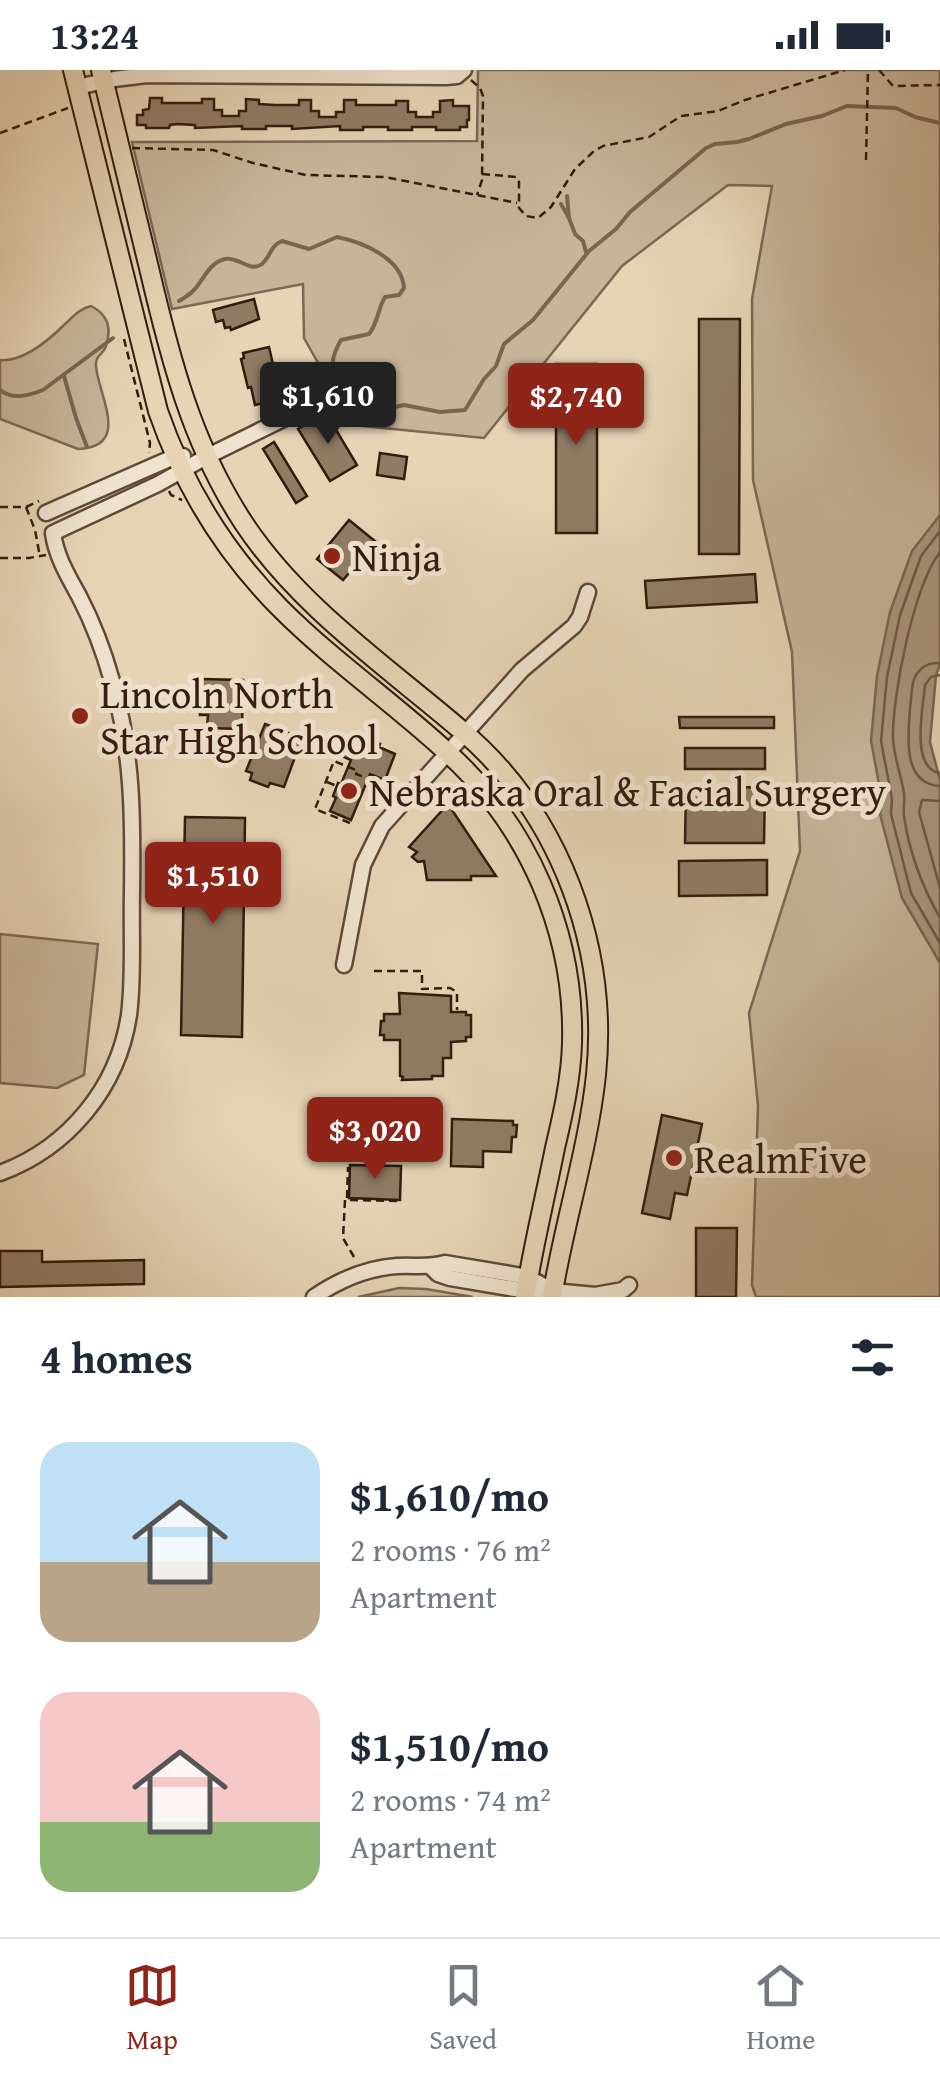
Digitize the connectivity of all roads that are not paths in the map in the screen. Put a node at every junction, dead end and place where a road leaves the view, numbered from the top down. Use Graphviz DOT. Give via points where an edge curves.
graph roads {
  1 [pos="463,71"];
  2 [pos="102,75"];
  3 [pos="75,79"];
  4 [pos="320,402"];
  5 [pos="206,456"];
  6 [pos="179,464"];
  7 [pos="43,507"];
  8 [pos="588,592"];
  9 [pos="466,734"];
  10 [pos="448,753"];
  11 [pos="344,965"];
  12 [pos="0,1173"];
  13 [pos="628,1284"];
  14 [pos="526,1288"];
  15 [pos="552,1294"];
  16 [pos="314,1297"];
  1 -- 2 [label="street" via="446,77"];
  2 -- 3 [label="street"];
  2 -- 5 [label="main road" via="176,375"];
  3 -- 6 [label="main road" via="150,384"];
  4 -- 5 [label="street"];
  5 -- 6 [label="street"];
  5 -- 9 [label="main road" via="250,532 297,589"];
  6 -- 7 [label="street"];
  6 -- 10 [label="main road" via="231,552 279,607"];
  6 -- 12 [label="street" via="52,533 102,650 124,732 133,822 130,1002 115,1065 93,1104 48,1148"];
  8 -- 9 [label="street" via="574,626 522,670"];
  9 -- 10 [label="street"];
  9 -- 15 [label="main road" via="506,773 550,841 574,894 594,972 594,1092"];
  10 -- 11 [label="street" via="374,840"];
  10 -- 14 [label="main road" via="489,794 530,858 567,968 570,1073"];
  13 -- 15 [label="street" via="595,1295"];
  14 -- 15 [label="street"];
  14 -- 16 [label="street" via="441,1264 369,1270"];
}
